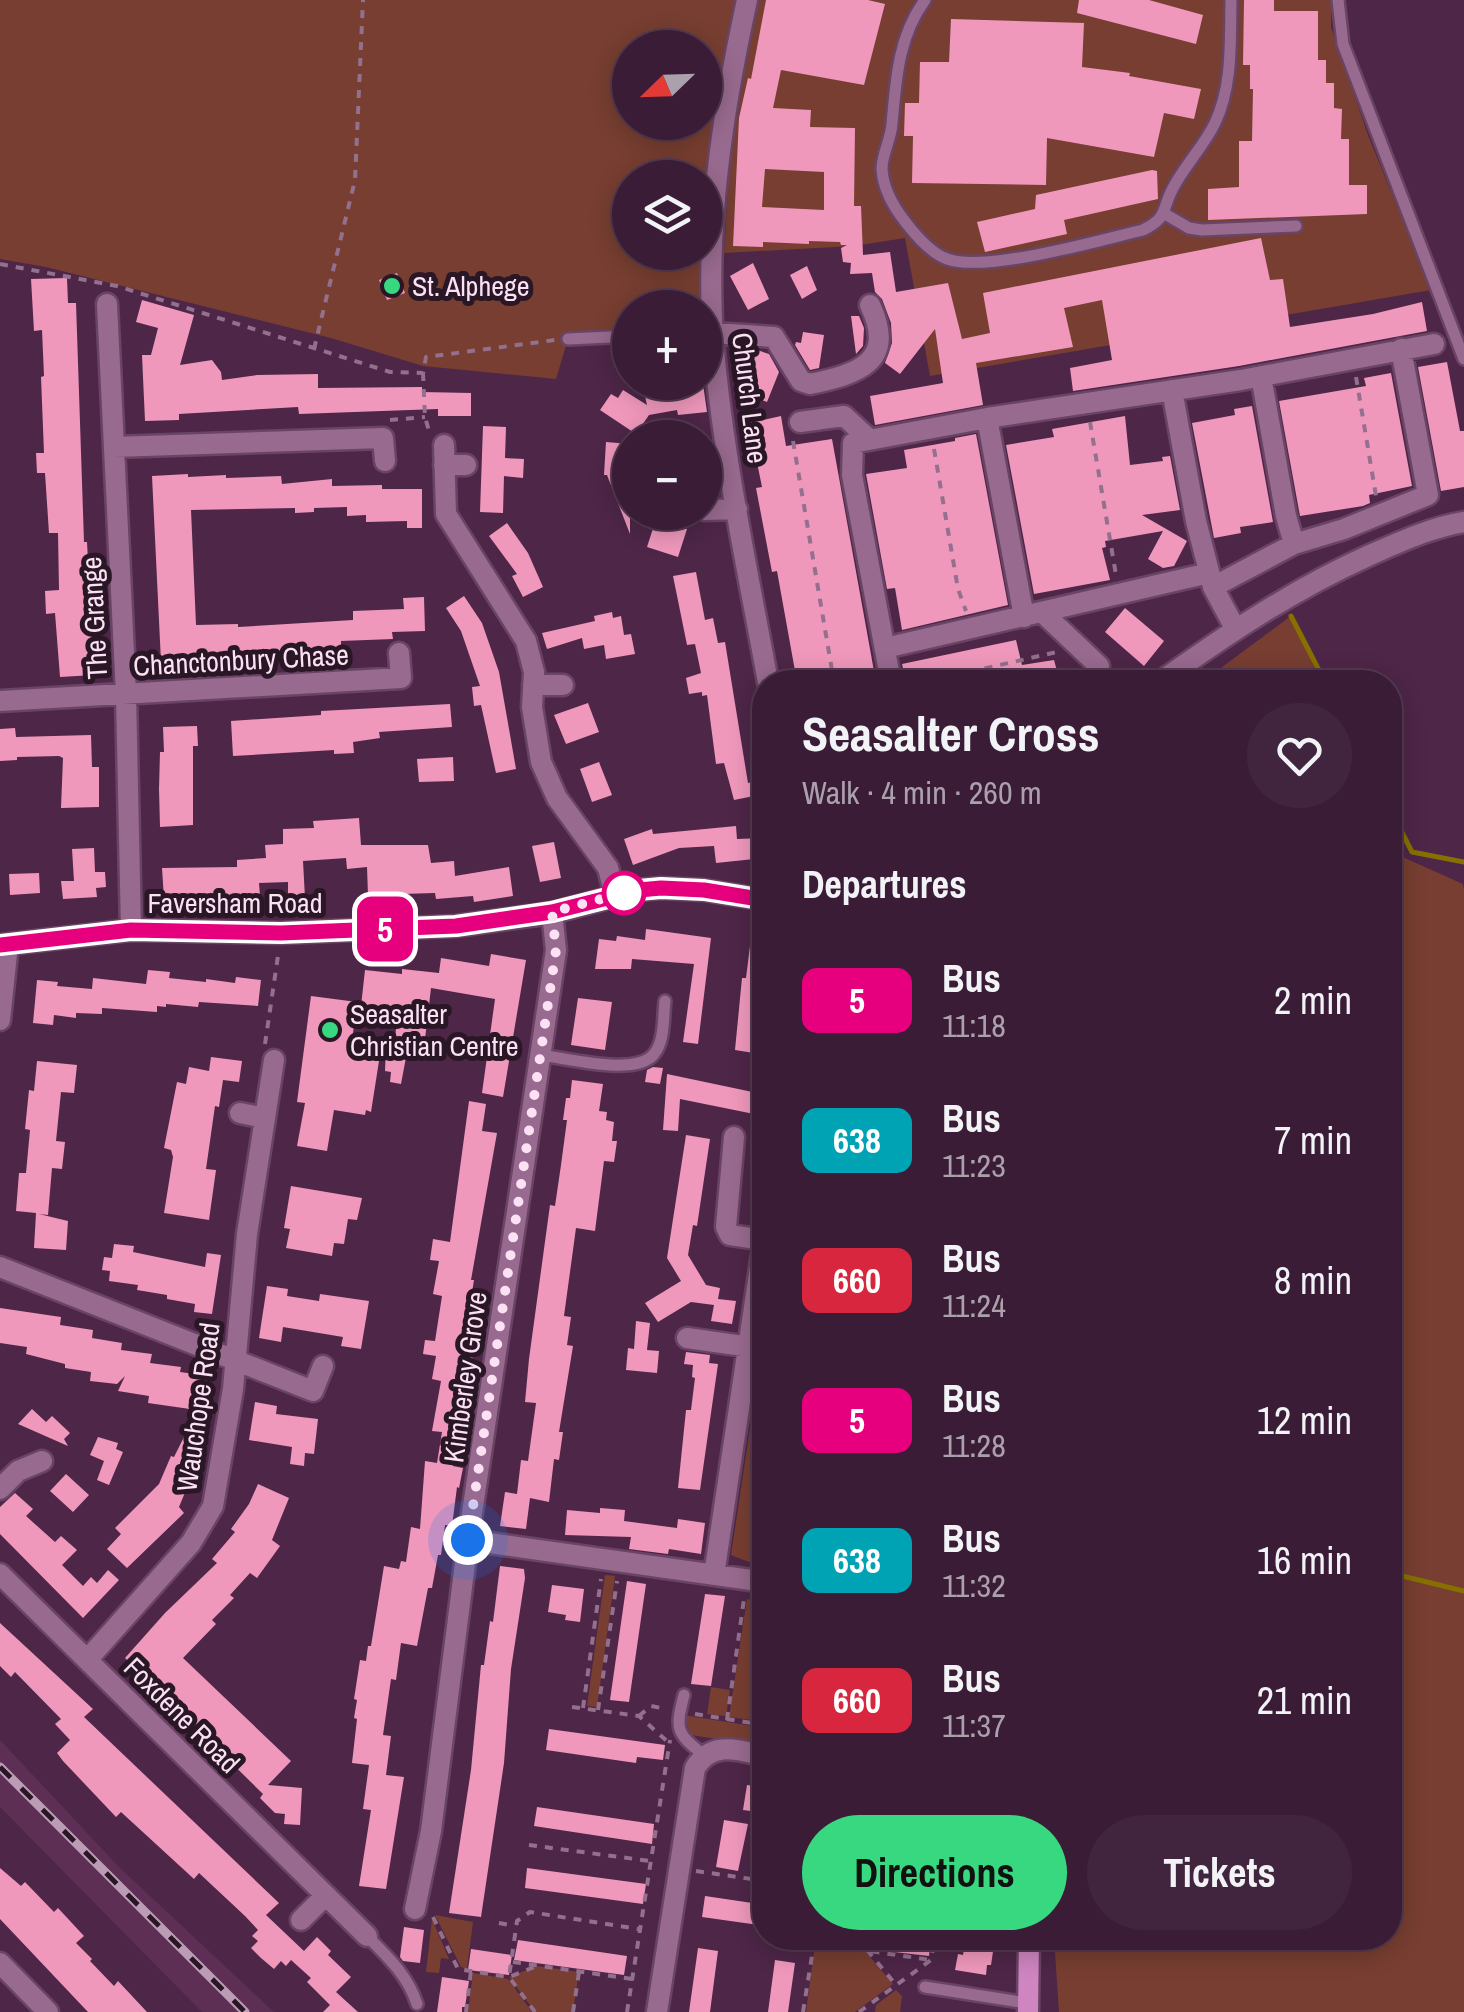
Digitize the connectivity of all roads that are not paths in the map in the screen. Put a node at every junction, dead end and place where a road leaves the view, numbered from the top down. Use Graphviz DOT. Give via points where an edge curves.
graph roads {
  1 [pos="747,0"];
  2 [pos="925,0"];
  3 [pos="1231,0"];
  4 [pos="1338,0"];
  5 [pos="1165,214"];
  6 [pos="1296,226"];
  7 [pos="1267,227"];
  8 [pos="1268,244"];
  9 [pos="712,290"];
  10 [pos="107,304"];
  11 [pos="870,305"];
  12 [pos="612,337"];
  13 [pos="568,339"];
  14 [pos="722,343"];
  15 [pos="1434,344"];
  16 [pos="1401,349"];
  17 [pos="1464,359"];
  18 [pos="1261,376"];
  19 [pos="1172,390"];
  20 [pos="720,400"];
  21 [pos="987,418"];
  22 [pos="800,422"];
  23 [pos="869,439"];
  24 [pos="114,447"];
  25 [pos="385,461"];
  26 [pos="466,465"];
  27 [pos="738,508"];
  28 [pos="722,509"];
  29 [pos="1464,522"];
  30 [pos="1294,544"];
  31 [pos="1211,580"];
  32 [pos="1033,615"];
  33 [pos="1235,628"];
  34 [pos="885,648"];
  35 [pos="399,653"];
  36 [pos="1099,666"];
  37 [pos="766,670"];
  38 [pos="889,670"];
  39 [pos="1177,670"];
  40 [pos="533,685"];
  41 [pos="562,685"];
  42 [pos="126,694"];
  43 [pos="0,701"];
  44 [pos="615,895"];
  45 [pos="752,898"];
  46 [pos="552,912"];
  47 [pos="131,930"];
  48 [pos="4,945"];
  49 [pos="665,1001"];
  50 [pos="0,1020"];
  51 [pos="540,1055"];
  52 [pos="269,1057"];
  53 [pos="240,1113"];
  54 [pos="265,1118"];
  55 [pos="734,1138"];
  56 [pos="752,1237"];
  57 [pos="0,1267"];
  58 [pos="752,1331"];
  59 [pos="687,1338"];
  60 [pos="750,1347"];
  61 [pos="234,1360"];
  62 [pos="323,1366"];
  63 [pos="42,1460"];
  64 [pos="0,1488"];
  65 [pos="468,1540"];
  66 [pos="0,1574"];
  67 [pos="714,1575"];
  68 [pos="748,1590"];
  69 [pos="87,1660"];
  70 [pos="684,1695"];
  71 [pos="752,1753"];
  72 [pos="704,1756"];
  73 [pos="325,1896"];
  74 [pos="415,1909"];
  75 [pos="301,1920"];
  76 [pos="367,1936"];
  77 [pos="1028,1950"];
  78 [pos="0,1962"];
  79 [pos="925,1987"];
  80 [pos="418,2004"];
  81 [pos="1027,2007"];
  82 [pos="48,2012"];
  83 [pos="658,2012"];
  1 -- 9 [label="street, Church Lane" via="718,164"];
  2 -- 5 [label="lane" via="904,42 882,162 890,198 929,248 960,262 995,260 1143,230"];
  3 -- 5 [label="lane" via="1222,104 1173,187"];
  4 -- 17 [label="lane" via="1343,44"];
  5 -- 7 [label="lane" via="1189,228"];
  6 -- 7 [label="lane"];
  7 -- 8 [label="lane"];
  10 -- 24 [label="street, The Grange"];
  11 -- 14 [label="street" via="879,324 874,357 810,384 801,381 774,337"];
  12 -- 13 [label="lane"];
  15 -- 16 [label="street"];
  16 -- 18 [label="street"];
  16 -- 30 [label="street" via="1428,496"];
  18 -- 19 [label="street"];
  18 -- 30 [label="street"];
  19 -- 21 [label="street"];
  19 -- 31 [label="street"];
  20 -- 27 [label="street, Church Lane"];
  21 -- 23 [label="street"];
  21 -- 32 [label="street"];
  22 -- 23 [label="street" via="844,416"];
  23 -- 34 [label="street" via="853,444 852,475"];
  24 -- 25 [label="street" via="383,438"];
  24 -- 42 [label="street, The Grange"];
  26 -- 40 [label="street" via="444,455 446,514 526,641"];
  27 -- 28 [label="street"];
  27 -- 37 [label="street, Church Lane"];
  29 -- 33 [label="street" via="1403,540 1315,580"];
  30 -- 31 [label="street"];
  31 -- 32 [label="street"];
  31 -- 33 [label="street"];
  32 -- 34 [label="street"];
  32 -- 36 [label="street"];
  33 -- 39 [label="street"];
  34 -- 38 [label="street"];
  35 -- 42 [label="street, Chanctonbury Chase" via="401,678"];
  40 -- 41 [label="street"];
  40 -- 44 [label="street" via="534,732 548,780 602,855"];
  42 -- 43 [label="street, Chanctonbury Chase"];
  42 -- 47 [label="street, The Grange"];
  44 -- 45 [label="street, Faversham Road" via="661,888"];
  44 -- 46 [label="street, Faversham Road"];
  46 -- 47 [label="street, Faversham Road" via="456,926"];
  46 -- 51 [label="street, Kimberley Grove" via="556,950"];
  47 -- 48 [label="street, Faversham Road"];
  48 -- 50 [label="street"];
  49 -- 51 [label="lane" via="660,1043 643,1062 620,1066"];
  51 -- 65 [label="street, Kimberley Grove"];
  52 -- 54 [label="street, Wauchope Road"];
  53 -- 54 [label="street"];
  54 -- 61 [label="street, Wauchope Road"];
  55 -- 56 [label="street" via="726,1227 730,1236"];
  57 -- 61 [label="street"];
  58 -- 60 [label="street"];
  59 -- 60 [label="street"];
  60 -- 67 [label="street"];
  61 -- 62 [label="street" via="313,1390"];
  61 -- 69 [label="street, Wauchope Road" via="213,1506 192,1543"];
  63 -- 64 [label="street"];
  65 -- 67 [label="street"];
  65 -- 74 [label="street, Kimberley Grove"];
  66 -- 69 [label="street, Foxdene Road"];
  67 -- 68 [label="street"];
  69 -- 73 [label="street, Foxdene Road"];
  70 -- 72 [label="lane" via="678,1728"];
  71 -- 72 [label="street" via="726,1748"];
  72 -- 83 [label="street" via="695,1768"];
  73 -- 75 [label="street"];
  73 -- 76 [label="street, Foxdene Road"];
  76 -- 80 [label="lane, Foxdene Road" via="393,1961"];
  77 -- 81 [label="street"];
  78 -- 82 [label="street"];
  79 -- 81 [label="lane"];
}
